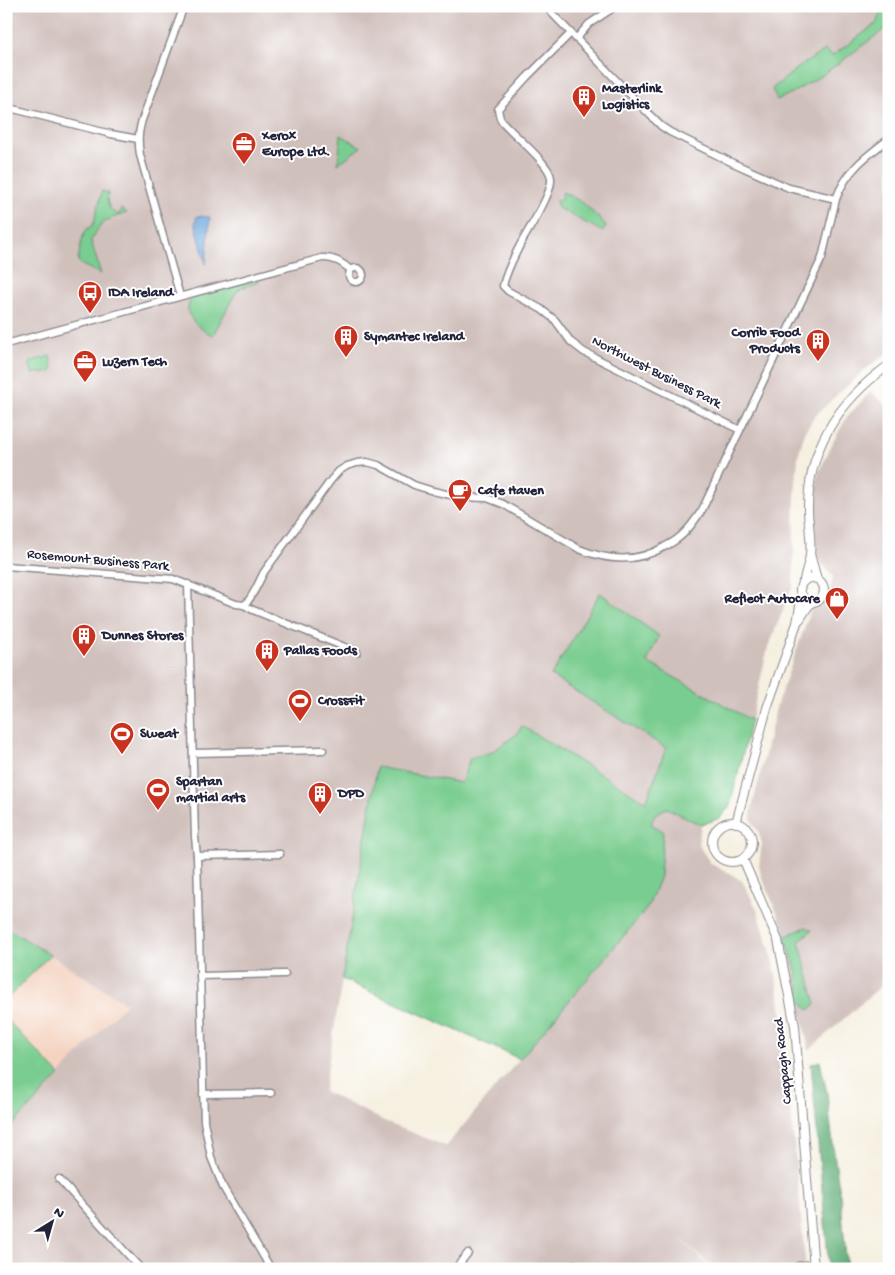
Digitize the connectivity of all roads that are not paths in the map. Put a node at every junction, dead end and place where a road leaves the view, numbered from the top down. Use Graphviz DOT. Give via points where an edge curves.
graph roads {
  1 [pos="184,6"];
  2 [pos="545,6"];
  3 [pos="616,6"];
  4 [pos="574,36"];
  5 [pos="6,107"];
  6 [pos="138,139"];
  7 [pos="889,139"];
  8 [pos="836,199"];
  9 [pos="351,270"];
  10 [pos="180,296"];
  11 [pos="6,344"];
  12 [pos="889,365"];
  13 [pos="740,430"];
  14 [pos="810,554"];
  15 [pos="6,566"];
  16 [pos="817,579"];
  17 [pos="804,581"];
  18 [pos="188,584"];
  19 [pos="802,595"];
  20 [pos="813,601"];
  21 [pos="244,605"];
  22 [pos="797,623"];
  23 [pos="357,652"];
  24 [pos="323,750"];
  25 [pos="193,753"];
  26 [pos="736,822"];
  27 [pos="280,854"];
  28 [pos="197,856"];
  29 [pos="743,859"];
  30 [pos="285,974"];
  31 [pos="200,976"];
  32 [pos="271,1093"];
  33 [pos="203,1094"];
  34 [pos="59,1179"];
  35 [pos="468,1253"];
  36 [pos="798,1266"];
  37 [pos="814,1266"];
  38 [pos="141,1269"];
  39 [pos="271,1269"];
  40 [pos="454,1269"];
  1 -- 6 [label="street"];
  2 -- 4 [label="street"];
  3 -- 4 [label="street"];
  4 -- 8 [label="street" via="670,132 789,188"];
  4 -- 13 [label="street, Northwest Business Park" via="527,77 498,109 501,119 544,164 551,177 550,188 503,286 554,320 571,342 584,352"];
  5 -- 6 [label="street"];
  6 -- 10 [label="street"];
  7 -- 8 [label="street" via="856,165"];
  8 -- 13 [label="street" via="822,258"];
  9 -- 10 [label="street" via="339,261 322,258"];
  10 -- 11 [label="street"];
  12 -- 14 [label="street" via="858,390 827,431 812,477 808,508"];
  13 -- 21 [label="street" via="702,510 686,532 639,558 608,558 592,554 503,504 487,498 433,491 414,485 378,465 357,462 339,471 331,480"];
  14 -- 16 [label="street"];
  14 -- 17 [label="street"];
  15 -- 18 [label="street, Rosemount Business Park" via="173,580"];
  16 -- 17 [label="street"];
  16 -- 20 [label="street" via="824,590 821,597"];
  17 -- 19 [label="street" via="800,588"];
  18 -- 21 [label="street, Rosemount Business Park"];
  18 -- 25 [label="street"];
  19 -- 20 [label="street"];
  19 -- 22 [label="street"];
  20 -- 22 [label="street"];
  21 -- 23 [label="street, Rosemount Business Park"];
  22 -- 26 [label="street" via="767,708"];
  24 -- 25 [label="street"];
  25 -- 28 [label="street"];
  26 -- 29 [label="street" via="751,835 751,849"];
  26 -- 29 [label="street" via="725,823 715,831 713,849 721,860 735,862"];
  27 -- 28 [label="street"];
  28 -- 31 [label="street"];
  29 -- 37 [label="street, Cappagh Road" via="778,940 795,1026"];
  30 -- 31 [label="street"];
  31 -- 33 [label="street"];
  32 -- 33 [label="street"];
  33 -- 39 [label="street" via="204,1121 215,1170"];
  34 -- 38 [label="street"];
  35 -- 40 [label="street"];
  36 -- 37 [label="street"];
}
